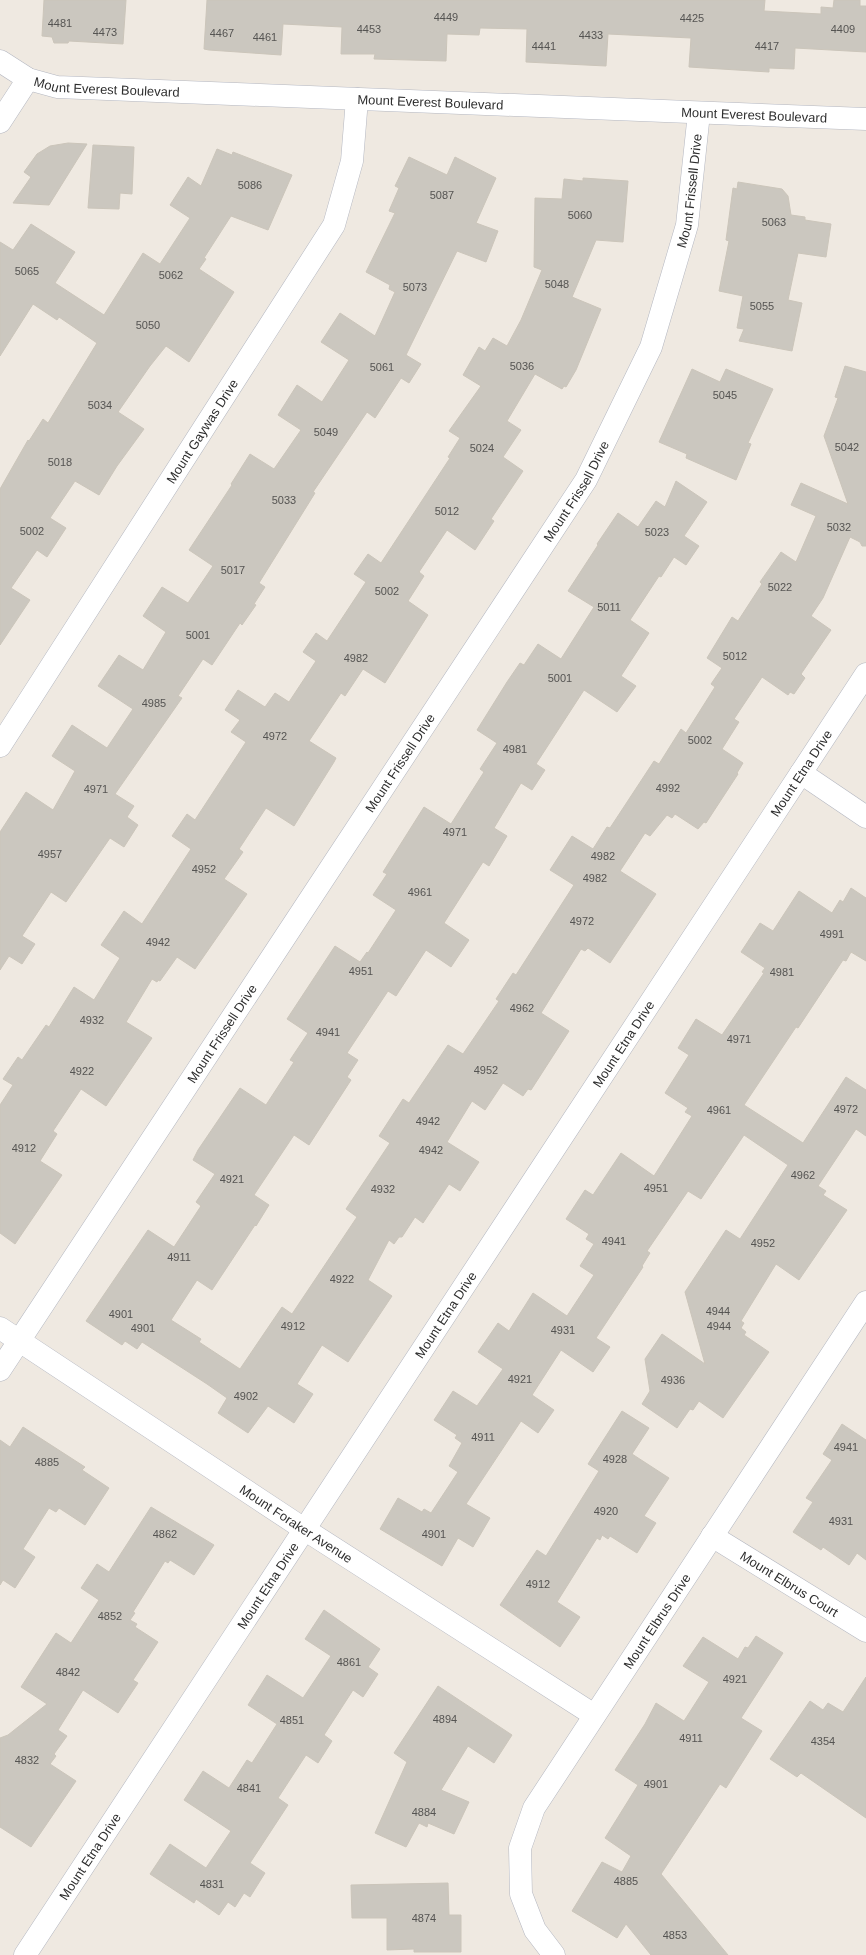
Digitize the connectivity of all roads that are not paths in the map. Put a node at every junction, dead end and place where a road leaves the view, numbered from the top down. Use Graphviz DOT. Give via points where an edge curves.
graph roads {
  1 [pos="0,61"];
  2 [pos="28,79"];
  3 [pos="357,99"];
  4 [pos="699,113"];
  5 [pos="866,119"];
  6 [pos="0,122"];
  7 [pos="866,674"];
  8 [pos="0,746"];
  9 [pos="801,774"];
  10 [pos="866,817"];
  11 [pos="866,1302"];
  12 [pos="0,1328"];
  13 [pos="19,1341"];
  14 [pos="0,1370"];
  15 [pos="304,1529"];
  16 [pos="712,1536"];
  17 [pos="866,1631"];
  18 [pos="594,1715"];
  19 [pos="25,1955"];
  20 [pos="554,1955"];
  1 -- 2 [label="street, Mount Everest Boulevard"];
  2 -- 3 [label="street, Mount Everest Boulevard" via="57,87"];
  2 -- 6 [label="street"];
  3 -- 4 [label="street, Mount Everest Boulevard"];
  3 -- 8 [label="street, Mount Gaywas Drive" via="352,161 334,225"];
  4 -- 5 [label="street, Mount Everest Boulevard"];
  4 -- 13 [label="street, Mount Frissell Drive" via="687,225 651,347 586,480"];
  7 -- 9 [label="street, Mount Etna Drive"];
  9 -- 10 [label="street"];
  9 -- 15 [label="street, Mount Etna Drive"];
  11 -- 16 [label="street, Mount Elbrus Drive"];
  12 -- 13 [label="street, Mount Foraker Avenue"];
  13 -- 14 [label="street, Mount Frissell Drive"];
  13 -- 15 [label="street, Mount Foraker Avenue"];
  15 -- 18 [label="street, Mount Foraker Avenue"];
  15 -- 19 [label="street, Mount Etna Drive"];
  16 -- 17 [label="street, Mount Elbrus Court"];
  16 -- 18 [label="street, Mount Elbrus Drive"];
  18 -- 20 [label="street, Mount Elbrus Drive" via="534,1808 520,1848 520,1894 535,1930"];
}
